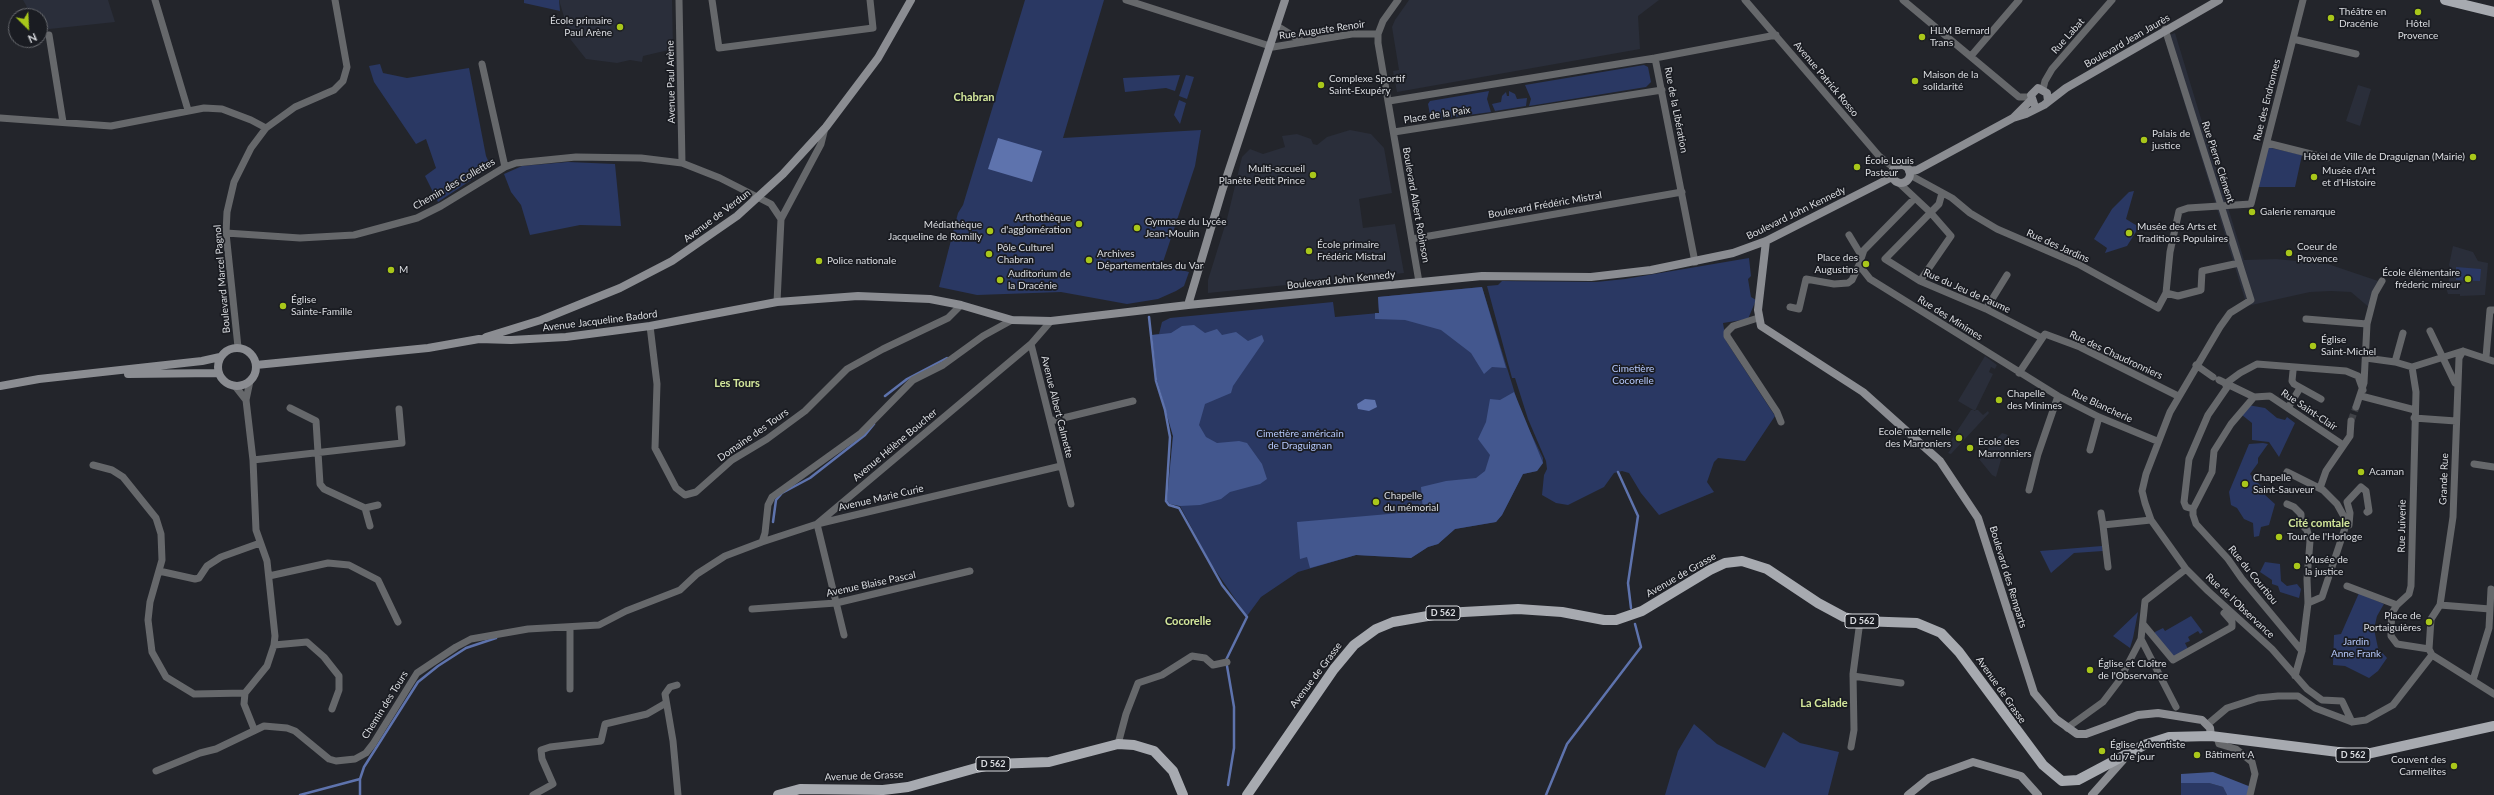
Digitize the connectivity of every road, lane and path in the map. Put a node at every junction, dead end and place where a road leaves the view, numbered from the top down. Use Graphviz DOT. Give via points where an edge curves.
graph roads {
  1 [pos="155,0"];
  2 [pos="335,0"];
  3 [pos="679,0"];
  4 [pos="712,0"];
  5 [pos="870,0"];
  6 [pos="911,0"];
  7 [pos="1126,0"];
  8 [pos="1285,0"];
  9 [pos="1398,0"];
  10 [pos="1745,0"];
  11 [pos="1903,0"];
  12 [pos="2019,0"];
  13 [pos="2112,0"];
  14 [pos="2219,0"];
  15 [pos="2303,0"];
  16 [pos="2448,0"];
  17 [pos="2494,12"];
  18 [pos="1277,26"];
  19 [pos="2165,29"];
  20 [pos="1378,34"];
  21 [pos="49,35"];
  22 [pos="1776,35"];
  23 [pos="2293,38"];
  24 [pos="1303,42"];
  25 [pos="1270,47"];
  26 [pos="2356,54"];
  27 [pos="1971,56"];
  28 [pos="1655,58"];
  29 [pos="482,64"];
  30 [pos="2066,88"];
  31 [pos="1662,90"];
  32 [pos="2045,91"];
  33 [pos="2031,98"];
  34 [pos="1388,101"];
  35 [pos="2048,101"];
  36 [pos="2039,106"];
  37 [pos="188,110"];
  38 [pos="0,118"];
  39 [pos="2013,118"];
  40 [pos="63,122"];
  41 [pos="826,127"];
  42 [pos="266,128"];
  43 [pos="1394,132"];
  44 [pos="2267,143"];
  45 [pos="2327,158"];
  46 [pos="682,163"];
  47 [pos="505,167"];
  48 [pos="1894,168"];
  49 [pos="1910,173"];
  50 [pos="1892,177"];
  51 [pos="1899,183"];
  52 [pos="1682,192"];
  53 [pos="1942,193"];
  54 [pos="758,198"];
  55 [pos="1915,198"];
  56 [pos="2222,207"];
  57 [pos="1930,212"];
  58 [pos="781,219"];
  59 [pos="226,233"];
  60 [pos="1849,234"];
  61 [pos="1412,239"];
  62 [pos="1766,241"];
  63 [pos="1861,255"];
  64 [pos="1695,262"];
  65 [pos="2239,263"];
  66 [pos="1859,265"];
  67 [pos="2007,275"];
  68 [pos="1920,281"];
  69 [pos="2382,281"];
  70 [pos="1419,282"];
  71 [pos="2166,293"];
  72 [pos="2251,300"];
  73 [pos="777,302"];
  74 [pos="961,305"];
  75 [pos="1188,305"];
  76 [pos="1790,307"];
  77 [pos="1986,309"];
  78 [pos="2492,310"];
  79 [pos="1758,314"];
  80 [pos="2306,319"];
  81 [pos="1012,320"];
  82 [pos="1051,321"];
  83 [pos="2367,324"];
  84 [pos="650,326"];
  85 [pos="2430,331"];
  86 [pos="2403,333"];
  87 [pos="2044,336"];
  88 [pos="479,339"];
  89 [pos="1031,344"];
  90 [pos="238,347"];
  91 [pos="2463,351"];
  92 [pos="2442,356"];
  93 [pos="220,357"];
  94 [pos="2486,357"];
  95 [pos="2366,358"];
  96 [pos="2493,361"];
  97 [pos="2395,362"];
  98 [pos="256,364"];
  99 [pos="2196,365"];
  100 [pos="2412,368"];
  101 [pos="2293,371"];
  102 [pos="218,373"];
  103 [pos="2019,373"];
  104 [pos="93,374"];
  105 [pos="250,381"];
  106 [pos="2227,385"];
  107 [pos="2456,385"];
  108 [pos="0,386"];
  109 [pos="235,386"];
  110 [pos="2300,388"];
  111 [pos="2180,393"];
  112 [pos="2362,393"];
  113 [pos="2058,396"];
  114 [pos="2254,396"];
  115 [pos="2321,399"];
  116 [pos="246,400"];
  117 [pos="1133,401"];
  118 [pos="2356,407"];
  119 [pos="290,408"];
  120 [pos="2288,408"];
  121 [pos="399,409"];
  122 [pos="2415,410"];
  123 [pos="2099,418"];
  124 [pos="2414,418"];
  125 [pos="1051,421"];
  126 [pos="2351,421"];
  127 [pos="2456,421"];
  128 [pos="1781,422"];
  129 [pos="2157,441"];
  130 [pos="2343,445"];
  131 [pos="2090,450"];
  132 [pos="318,452"];
  133 [pos="253,460"];
  134 [pos="2474,464"];
  135 [pos="93,465"];
  136 [pos="1062,466"];
  137 [pos="2494,467"];
  138 [pos="2287,472"];
  139 [pos="2320,488"];
  140 [pos="2029,490"];
  141 [pos="1071,504"];
  142 [pos="2287,504"];
  143 [pos="378,505"];
  144 [pos="365,508"];
  145 [pos="2193,509"];
  146 [pos="2367,512"];
  147 [pos="2101,513"];
  148 [pos="2151,520"];
  149 [pos="817,524"];
  150 [pos="2103,525"];
  151 [pos="370,526"];
  152 [pos="2348,530"];
  153 [pos="762,542"];
  154 [pos="260,543"];
  155 [pos="2108,567"];
  156 [pos="2186,569"];
  157 [pos="159,571"];
  158 [pos="970,571"];
  159 [pos="269,576"];
  160 [pos="2347,586"];
  161 [pos="2491,589"];
  162 [pos="836,603"];
  163 [pos="2308,603"];
  164 [pos="2221,604"];
  165 [pos="2397,605"];
  166 [pos="2440,605"];
  167 [pos="752,609"];
  168 [pos="2490,609"];
  169 [pos="1860,621"];
  170 [pos="398,622"];
  171 [pos="2143,624"];
  172 [pos="570,628"];
  173 [pos="844,635"];
  174 [pos="2142,639"];
  175 [pos="274,645"];
  176 [pos="2302,651"];
  177 [pos="2430,652"];
  178 [pos="1225,663"];
  179 [pos="1853,676"];
  180 [pos="2295,676"];
  181 [pos="2473,680"];
  182 [pos="1901,683"];
  183 [pos="677,685"];
  184 [pos="570,689"];
  185 [pos="245,693"];
  186 [pos="2494,694"];
  187 [pos="666,703"];
  188 [pos="2176,707"];
  189 [pos="332,709"];
  190 [pos="2352,722"];
  191 [pos="2208,724"];
  192 [pos="2494,726"];
  193 [pos="2066,728"];
  194 [pos="254,730"];
  195 [pos="2214,737"];
  196 [pos="1118,744"];
  197 [pos="1851,747"];
  198 [pos="2126,753"];
  199 [pos="156,771"];
  200 [pos="532,795"];
  201 [pos="678,795"];
  202 [pos="778,795"];
  203 [pos="1183,795"];
  204 [pos="1247,795"];
  205 [pos="1908,795"];
  206 [pos="2038,795"];
  207 [pos="2092,795"];
  208 [pos="2250,795"];
  1 -- 37 [label="street"];
  2 -- 42 [label="street, Boulevard Marcel Pagnol" via="347,67 343,81 334,90 295,107"];
  3 -- 46 [label="street, Avenue Paul Arène"];
  4 -- 5 [label="street" via="719,48 873,28"];
  6 -- 41 [label="street, Avenue de Verdun" via="878,58"];
  7 -- 25 [label="street"];
  8 -- 18 [label="street"];
  9 -- 20 [label="street" via="1383,21"];
  10 -- 22 [label="street, Avenue Patrick Rosso"];
  11 -- 27 [label="street"];
  12 -- 27 [label="street"];
  13 -- 32 [label="street, Rue Labat" via="2052,69 2045,81"];
  14 -- 19 [label="street, Boulevard Jean Jaurès"];
  15 -- 23 [label="street, Rue des Endronnes"];
  16 -- 17 [label="main road"];
  18 -- 24 [label="street"];
  18 -- 25 [label="street"];
  19 -- 30 [label="street, Boulevard Jean Jaurès"];
  19 -- 56 [label="street, Rue Pierre Clément"];
  20 -- 24 [label="street, Rue Auguste Renoir" via="1352,34"];
  20 -- 34 [label="street, Place de la Paix"];
  21 -- 40 [label="street"];
  22 -- 28 [label="street, Rue de la Libération"];
  22 -- 48 [label="street, Avenue Patrick Rosso" via="1879,156"];
  23 -- 26 [label="street"];
  23 -- 44 [label="street, Rue des Endronnes"];
  24 -- 25 [label="street, Rue Auguste Renoir" via="1284,47"];
  25 -- 75 [label="street" via="1222,191"];
  27 -- 33 [label="street" via="2019,97"];
  28 -- 31 [label="street, Rue de la Libération"];
  28 -- 34 [label="street"];
  29 -- 47 [label="street"];
  30 -- 32 [label="street, Boulevard Jean Jaurès"];
  30 -- 35 [label="street, Boulevard Jean Jaurès"];
  31 -- 43 [label="street, Place de la Paix"];
  31 -- 52 [label="street, Rue de la Libération"];
  32 -- 33 [label="street" via="2035,90"];
  32 -- 35 [label="street"];
  33 -- 36 [label="street"];
  33 -- 39 [label="street"];
  34 -- 43 [label="street, Place de la Paix"];
  35 -- 36 [label="street"];
  36 -- 39 [label="street"];
  37 -- 40 [label="street" via="111,126"];
  37 -- 42 [label="street" via="222,109"];
  38 -- 40 [label="street"];
  39 -- 49 [label="street"];
  41 -- 54 [label="street, Avenue de Verdun"];
  41 -- 58 [label="street" via="821,144"];
  42 -- 59 [label="street, Boulevard Marcel Pagnol" via="251,148 234,182 227,212"];
  43 -- 61 [label="street, Boulevard Albert Robinson"];
  44 -- 45 [label="street"];
  44 -- 56 [label="street, Rue des Endronnes" via="2251,204"];
  46 -- 47 [label="street, Chemin des Collettes" via="641,158 576,157 540,160"];
  46 -- 54 [label="street, Chemin des Collettes" via="720,178"];
  47 -- 59 [label="street, Chemin des Collettes" via="417,218 378,230 327,238"];
  48 -- 49 [label="street" via="1902,165"];
  48 -- 50 [label="street"];
  49 -- 51 [label="street" via="1905,183"];
  49 -- 53 [label="street, Rue des Jardins"];
  50 -- 51 [label="street"];
  50 -- 62 [label="street, Boulevard John Kennedy"];
  51 -- 55 [label="street"];
  52 -- 61 [label="street, Boulevard Frédéric Mistral"];
  52 -- 64 [label="street, Rue de la Libération"];
  53 -- 57 [label="street" via="1941,201"];
  53 -- 71 [label="street, Rue des Jardins" via="1997,229 2078,264 2158,308"];
  54 -- 58 [label="street, Chemin des Collettes" via="771,204"];
  54 -- 88 [label="street, Avenue de Verdun" via="704,239 650,273 541,320"];
  55 -- 57 [label="street"];
  55 -- 63 [label="street"];
  56 -- 65 [label="street, Rue Pierre Clément"];
  56 -- 71 [label="street" via="2188,208 2179,211 2170,252"];
  57 -- 68 [label="street" via="1951,236"];
  57 -- 68 [label="street, Rue du Jeu de Paume" via="1885,259"];
  58 -- 73 [label="street"];
  59 -- 90 [label="street, Boulevard Marcel Pagnol"];
  60 -- 63 [label="street"];
  61 -- 70 [label="street, Boulevard Albert Robinson"];
  62 -- 64 [label="street, Boulevard John Kennedy" via="1733,253"];
  62 -- 79 [label="street"];
  63 -- 66 [label="street"];
  64 -- 70 [label="street, Boulevard John Kennedy" via="1592,277 1482,276"];
  65 -- 71 [label="street" via="2202,272 2201,290 2178,296"];
  65 -- 72 [label="street, Rue Pierre Clément"];
  66 -- 76 [label="street" via="1848,283 1806,280 1799,309"];
  66 -- 103 [label="street, Rue des Minimes" via="1870,279"];
  67 -- 77 [label="street"];
  68 -- 77 [label="street, Rue du Jeu de Paume"];
  69 -- 83 [label="street" via="2375,293"];
  70 -- 75 [label="street, Boulevard John Kennedy"];
  72 -- 99 [label="street, Rue de l'Observance" via="2230,313"];
  73 -- 74 [label="street, Boulevard John Kennedy" via="896,296"];
  73 -- 84 [label="street, Avenue Jacqueline Badord"];
  74 -- 81 [label="street, Boulevard John Kennedy"];
  74 -- 84 [label="street, Domaine des Tours" via="948,318 847,369 805,411 767,439 732,460 696,492 685,495 676,488 655,448 657,384"];
  75 -- 82 [label="street, Boulevard John Kennedy"];
  77 -- 87 [label="street, Rue du Jeu de Paume"];
  78 -- 94 [label="street"];
  79 -- 128 [label="street" via="1733,326 1727,336"];
  79 -- 193 [label="street, Boulevard des Remparts" via="1761,326 1768,332 1863,392 1940,461 1978,518 1985,535 2034,693"];
  80 -- 83 [label="street"];
  81 -- 82 [label="street, Boulevard John Kennedy"];
  81 -- 153 [label="street" via="983,336 943,366 913,380 861,433 779,490 768,506 766,533"];
  82 -- 89 [label="street"];
  83 -- 95 [label="street"];
  84 -- 88 [label="street, Avenue Jacqueline Badord" via="566,337"];
  85 -- 92 [label="street, Grande Rue"];
  86 -- 97 [label="street"];
  87 -- 103 [label="street"];
  87 -- 111 [label="street, Rue des Chaudronniers" via="2080,347"];
  88 -- 98 [label="street, Avenue Jacqueline Badord" via="428,348"];
  89 -- 125 [label="street, Avenue Albert Calmette"];
  89 -- 149 [label="street, Avenue Hélène Boucher"];
  90 -- 93 [label="street" via="228,349"];
  90 -- 98 [label="street" via="248,351"];
  91 -- 92 [label="street"];
  91 -- 94 [label="street"];
  91 -- 107 [label="street" via="2459,358"];
  92 -- 100 [label="street"];
  92 -- 107 [label="street, Grande Rue"];
  93 -- 102 [label="street"];
  93 -- 104 [label="street"];
  94 -- 96 [label="street"];
  95 -- 97 [label="street"];
  95 -- 112 [label="street"];
  97 -- 100 [label="street"];
  98 -- 105 [label="street" via="254,376"];
  99 -- 106 [label="street, Rue Saint-Clair"];
  99 -- 111 [label="street, Rue de l'Observance"];
  100 -- 122 [label="street, Rue Juiverie" via="2416,392"];
  101 -- 110 [label="street" via="2292,381"];
  102 -- 104 [label="street"];
  102 -- 109 [label="street" via="227,383"];
  103 -- 113 [label="street, Rue Blancherie"];
  104 -- 108 [label="street"];
  105 -- 109 [label="street"];
  105 -- 116 [label="street"];
  106 -- 112 [label="street" via="2240,373 2257,364 2346,371 2358,376"];
  106 -- 114 [label="street, Rue Saint-Clair"];
  106 -- 145 [label="street, Rue du Courtiou" via="2208,415 2189,459 2184,502 2186,507"];
  107 -- 127 [label="street, Grande Rue"];
  109 -- 116 [label="street"];
  110 -- 115 [label="street"];
  110 -- 120 [label="street"];
  111 -- 129 [label="street, Rue de l'Observance"];
  112 -- 118 [label="street"];
  112 -- 122 [label="street"];
  113 -- 123 [label="street, Rue Blancherie"];
  113 -- 140 [label="street" via="2038,454"];
  114 -- 120 [label="street, Rue Saint-Clair" via="2270,396"];
  114 -- 145 [label="street" via="2231,424 2214,451 2212,472"];
  116 -- 133 [label="street"];
  117 -- 125 [label="street"];
  119 -- 132 [label="street" via="316,421"];
  120 -- 130 [label="street, Rue Saint-Clair"];
  121 -- 132 [label="street" via="402,443"];
  122 -- 124 [label="street, Rue Juiverie"];
  123 -- 129 [label="street, Rue Blancherie"];
  123 -- 131 [label="street"];
  124 -- 127 [label="street"];
  124 -- 165 [label="street, Rue Juiverie" via="2411,586 2409,594"];
  125 -- 136 [label="street, Avenue Albert Calmette"];
  126 -- 130 [label="street" via="2350,436"];
  127 -- 166 [label="street, Grande Rue" via="2453,517"];
  129 -- 148 [label="street, Rue de l'Observance" via="2142,491"];
  130 -- 139 [label="street" via="2326,471"];
  132 -- 133 [label="street"];
  132 -- 144 [label="street" via="320,484 324,489"];
  133 -- 154 [label="street" via="256,530"];
  134 -- 137 [label="street"];
  135 -- 157 [label="street" via="112,470 123,477 156,518 162,548"];
  136 -- 141 [label="street, Avenue Albert Calmette"];
  136 -- 149 [label="street, Avenue Marie Curie"];
  138 -- 139 [label="street"];
  139 -- 163 [label="street" via="2338,504 2347,522 2322,597"];
  142 -- 163 [label="street" via="2301,514 2301,524 2307,530 2310,541"];
  143 -- 144 [label="street"];
  144 -- 151 [label="street"];
  145 -- 176 [label="street, Rue du Courtiou" via="2196,524 2228,559"];
  146 -- 152 [label="street" via="2369,511 2366,491 2362,487 2347,502 2350,513"];
  147 -- 150 [label="street"];
  148 -- 150 [label="street"];
  148 -- 156 [label="street, Rue de l'Observance"];
  149 -- 153 [label="street, Avenue Hélène Boucher"];
  149 -- 162 [label="street"];
  150 -- 155 [label="street"];
  153 -- 172 [label="street, Avenue Hélène Boucher" via="725,556 697,574 680,590 666,597 626,611 599,625"];
  154 -- 157 [label="street" via="221,557 207,566 199,578"];
  154 -- 159 [label="street" via="267,561"];
  156 -- 164 [label="street, Rue de l'Observance"];
  156 -- 171 [label="street" via="2145,601"];
  157 -- 185 [label="street" via="148,620 152,652 166,677 194,694"];
  158 -- 162 [label="street, Avenue Blaise Pascal"];
  159 -- 170 [label="street" via="328,563 349,565 378,580"];
  159 -- 175 [label="street"];
  160 -- 165 [label="street"];
  161 -- 168 [label="street"];
  162 -- 167 [label="street, Avenue Blaise Pascal"];
  162 -- 173 [label="street"];
  163 -- 176 [label="street"];
  164 -- 171 [label="street" via="2220,608 2232,622 2232,627 2173,660"];
  164 -- 180 [label="street, Rue de l'Observance" via="2272,649"];
  165 -- 177 [label="street, Rue Juiverie" via="2390,621 2394,642"];
  166 -- 168 [label="street"];
  166 -- 177 [label="street" via="2431,619"];
  168 -- 181 [label="street" via="2489,628"];
  169 -- 179 [label="street"];
  169 -- 198 [label="main road, Avenue de Grasse / D 562" via="1917,623 1941,633 1960,652 2043,765 2062,781 2078,780"];
  169 -- 204 [label="main road, Avenue de Grasse / D 562" via="1844,617 1767,569 1742,560 1725,563 1710,570 1642,611 1616,620 1518,609 1445,613 1393,622 1365,635 1354,645 1330,675"];
  171 -- 174 [label="street"];
  172 -- 184 [label="street"];
  172 -- 194 [label="street, Chemin des Tours" via="528,629 471,639 434,660 417,673 372,744 361,756 336,761 323,755 295,731 264,726"];
  174 -- 188 [label="street"];
  174 -- 193 [label="street" via="2103,702"];
  175 -- 185 [label="street" via="267,666"];
  175 -- 189 [label="street" via="307,642 324,656 339,676 339,690"];
  176 -- 180 [label="street"];
  177 -- 181 [label="street"];
  177 -- 190 [label="street" via="2393,705 2373,718"];
  178 -- 196 [label="street" via="1213,665 1205,658 1192,656 1162,675 1138,683"];
  179 -- 182 [label="street"];
  179 -- 197 [label="street" via="1854,730"];
  180 -- 190 [label="street, Rue de l'Observance" via="2322,700 2342,701"];
  181 -- 186 [label="street"];
  183 -- 187 [label="street" via="670,687 665,694"];
  185 -- 194 [label="street" via="244,704"];
  187 -- 200 [label="street" via="647,714 605,724 602,742 541,750 542,759 553,784"];
  187 -- 201 [label="street" via="673,741"];
  190 -- 191 [label="street" via="2315,708 2298,696 2258,698 2227,708"];
  191 -- 193 [label="street, Boulevard des Remparts" via="2202,720 2158,713 2138,715 2086,734 2077,734"];
  191 -- 195 [label="street"];
  192 -- 195 [label="main road, D 562" via="2362,755"];
  194 -- 199 [label="street, Chemin des Tours" via="216,749"];
  195 -- 198 [label="main road, Avenue de Grasse / D 562" via="2169,736"];
  195 -- 208 [label="street" via="2219,744 2240,752 2252,762 2255,774"];
  196 -- 202 [label="main road, Avenue de Grasse / D 562" via="1049,762 994,764 908,787 883,790 800,789"];
  196 -- 203 [label="main road, Avenue de Grasse / D 562" via="1140,746 1154,751 1173,771"];
  198 -- 207 [label="street" via="2123,760"];
  205 -- 206 [label="street" via="1929,778 1973,762 2021,776"];
}
